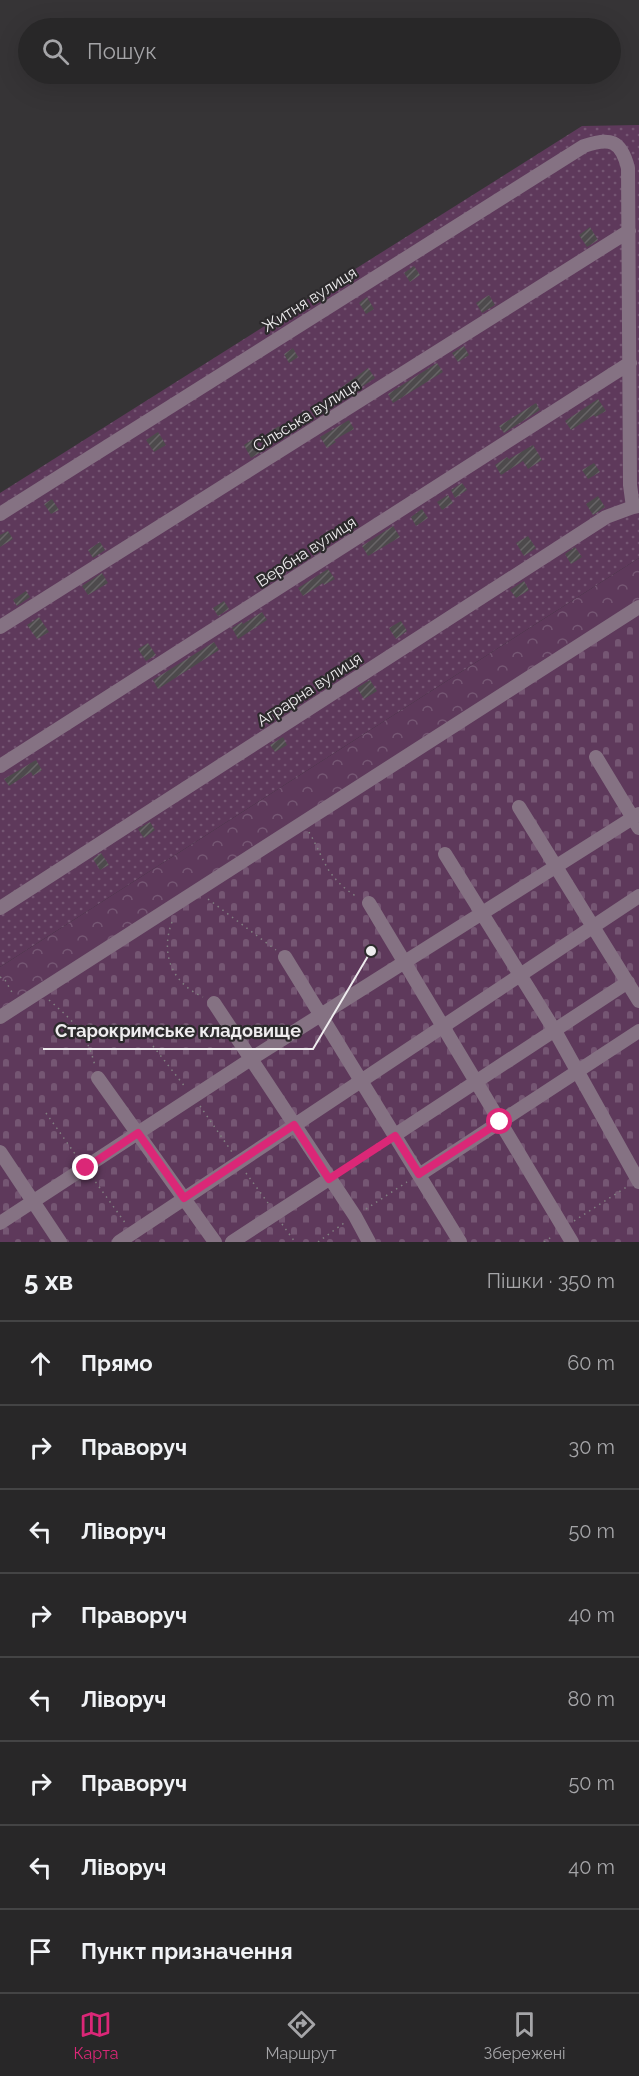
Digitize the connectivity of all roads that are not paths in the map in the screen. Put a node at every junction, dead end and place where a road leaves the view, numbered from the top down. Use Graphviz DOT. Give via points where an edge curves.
graph roads {
  1 [pos="629,231"];
  2 [pos="630,363"];
  3 [pos="636,506"];
  4 [pos="0,514"];
  5 [pos="639,607"];
  6 [pos="0,627"];
  7 [pos="596,757"];
  8 [pos="0,766"];
  9 [pos="519,807"];
  10 [pos="637,820"];
  11 [pos="445,854"];
  12 [pos="556,866"];
  13 [pos="639,896"];
  14 [pos="369,903"];
  15 [pos="0,908"];
  16 [pos="482,913"];
  17 [pos="593,926"];
  18 [pos="285,957"];
  19 [pos="404,963"];
  20 [pos="520,975"];
  21 [pos="628,982"];
  22 [pos="639,1001"];
  23 [pos="214,1003"];
  24 [pos="321,1015"];
  25 [pos="0,1017"];
  26 [pos="442,1027"];
  27 [pos="555,1031"];
  28 [pos="639,1031"];
  29 [pos="251,1059"];
  30 [pos="578,1071"];
  31 [pos="98,1078"];
  32 [pos="361,1081"];
  33 [pos="476,1083"];
  34 [pos="500,1122"];
  35 [pos="294,1125"];
  36 [pos="138,1133"];
  37 [pos="395,1136"];
  38 [pos="0,1152"];
  39 [pos="419,1174"];
  40 [pos="329,1179"];
  41 [pos="638,1181"];
  42 [pos="184,1198"];
  43 [pos="33,1202"];
  44 [pos="0,1223"];
  45 [pos="60,1242"];
  46 [pos="119,1242"];
  47 [pos="215,1242"];
  48 [pos="232,1242"];
  49 [pos="369,1242"];
  50 [pos="460,1242"];
  51 [pos="572,1242"];
  1 -- 2 [label="lane"];
  1 -- 4 [label="lane, Житня вулиця" via="628,168 620,148 600,140 584,146"];
  1 -- 6 [label="lane, Сільська вулиця"];
  2 -- 3 [label="lane" via="630,485"];
  2 -- 8 [label="lane, Вербна вулиця"];
  3 -- 15 [label="lane, Аграрна вулиця" via="606,518"];
  5 -- 25 [label="lane"];
  7 -- 10 [label="lane"];
  9 -- 12 [label="lane"];
  10 -- 12 [label="lane"];
  11 -- 16 [label="lane"];
  12 -- 16 [label="lane"];
  12 -- 17 [label="lane"];
  13 -- 17 [label="lane"];
  14 -- 19 [label="lane"];
  16 -- 19 [label="lane"];
  16 -- 20 [label="lane"];
  17 -- 20 [label="lane"];
  17 -- 21 [label="lane"];
  18 -- 24 [label="lane"];
  19 -- 24 [label="lane"];
  19 -- 26 [label="lane"];
  20 -- 26 [label="lane"];
  20 -- 27 [label="lane"];
  21 -- 22 [label="lane"];
  21 -- 27 [label="lane"];
  23 -- 29 [label="lane"];
  24 -- 29 [label="lane"];
  24 -- 32 [label="lane"];
  26 -- 32 [label="lane"];
  26 -- 33 [label="lane"];
  27 -- 30 [label="lane"];
  27 -- 33 [label="lane"];
  28 -- 30 [label="lane"];
  29 -- 35 [label="lane"];
  29 -- 36 [label="lane"];
  30 -- 34 [label="lane"];
  30 -- 41 [label="lane"];
  31 -- 36 [label="lane"];
  32 -- 35 [label="lane"];
  32 -- 37 [label="lane"];
  33 -- 34 [label="lane"];
  33 -- 37 [label="lane"];
  34 -- 39 [label="lane"];
  34 -- 51 [label="lane"];
  35 -- 40 [label="lane"];
  35 -- 42 [label="lane"];
  36 -- 42 [label="lane"];
  36 -- 43 [label="lane"];
  37 -- 39 [label="lane"];
  38 -- 43 [label="lane"];
  39 -- 50 [label="lane"];
  40 -- 48 [label="lane"];
  40 -- 49 [label="lane"];
  42 -- 46 [label="lane"];
  42 -- 47 [label="lane"];
  43 -- 44 [label="lane"];
  43 -- 45 [label="lane"];
}
